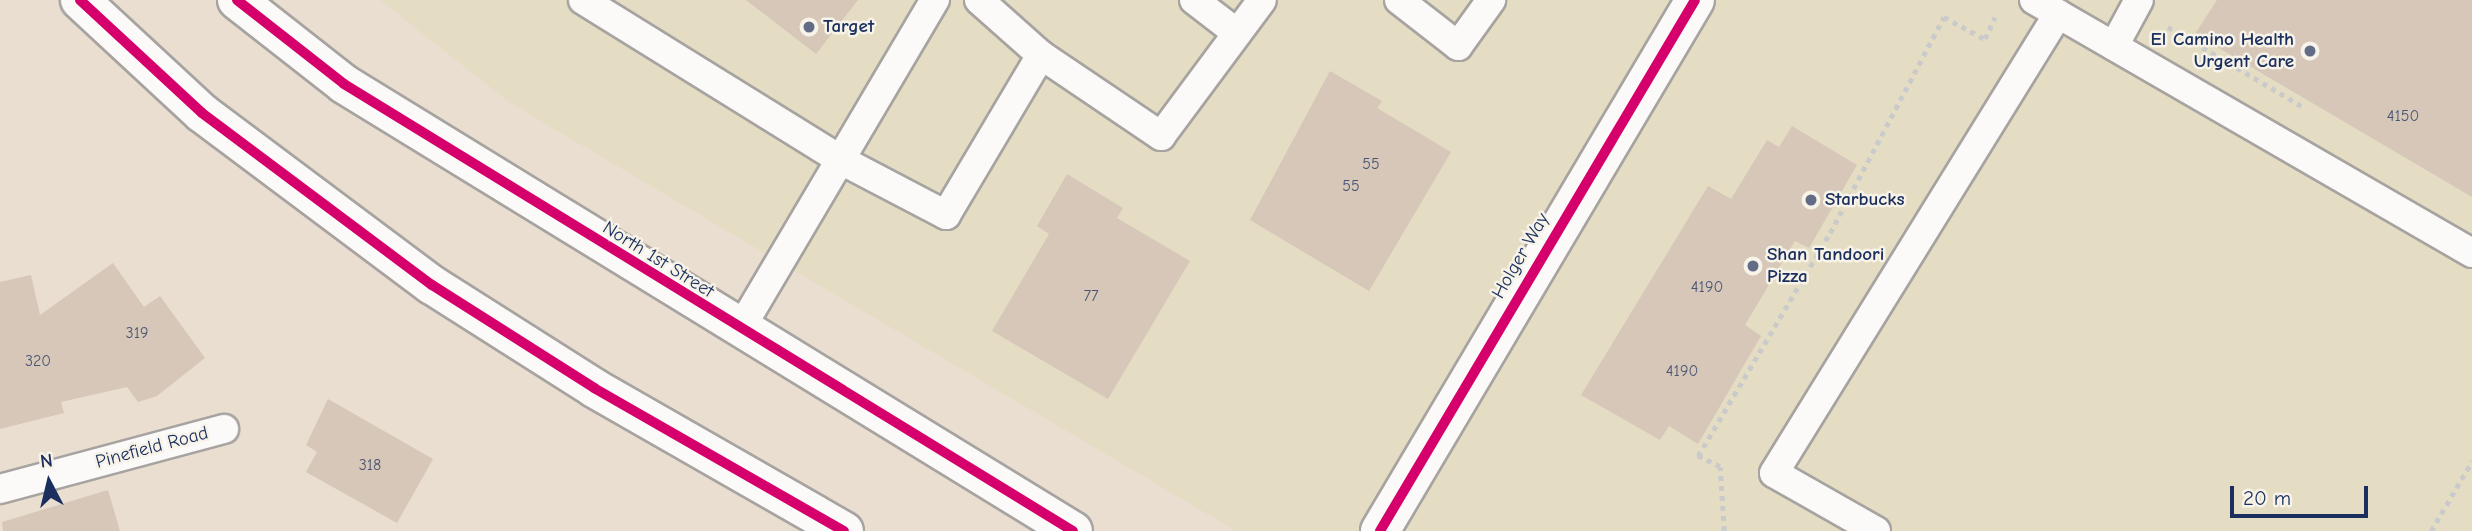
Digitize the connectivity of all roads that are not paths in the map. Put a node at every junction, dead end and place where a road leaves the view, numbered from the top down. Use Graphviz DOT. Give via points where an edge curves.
graph roads {
  1 [pos="80,0"];
  2 [pos="237,0"];
  3 [pos="583,0"];
  4 [pos="934,0"];
  5 [pos="979,0"];
  6 [pos="1194,0"];
  7 [pos="1262,0"];
  8 [pos="1399,0"];
  9 [pos="1491,0"];
  10 [pos="1695,0"];
  11 [pos="2139,0"];
  12 [pos="2046,7"];
  13 [pos="1237,33"];
  14 [pos="2114,46"];
  15 [pos="1041,55"];
  16 [pos="839,159"];
  17 [pos="2472,253"];
  18 [pos="739,331"];
  19 [pos="224,429"];
  20 [pos="0,489"];
  21 [pos="844,531"];
  22 [pos="1073,531"];
  23 [pos="1380,531"];
  24 [pos="1875,531"];
  1 -- 21 [label="main road" via="202,113 432,285 594,388"];
  2 -- 18 [label="main road, North 1st Street" via="344,84"];
  3 -- 16 [label="lane"];
  4 -- 16 [label="lane"];
  5 -- 15 [label="lane"];
  6 -- 13 [label="lane"];
  7 -- 13 [label="lane"];
  8 -- 9 [label="lane" via="1458,46"];
  10 -- 23 [label="main road, Holger Way"];
  11 -- 14 [label="lane"];
  12 -- 14 [label="lane"];
  12 -- 24 [label="lane" via="1774,473"];
  13 -- 15 [label="lane" via="1161,136"];
  14 -- 17 [label="lane"];
  15 -- 16 [label="lane" via="946,215"];
  16 -- 18 [label="lane"];
  18 -- 22 [label="main road, North 1st Street"];
  19 -- 20 [label="lane, Pinefield Road"];
}
